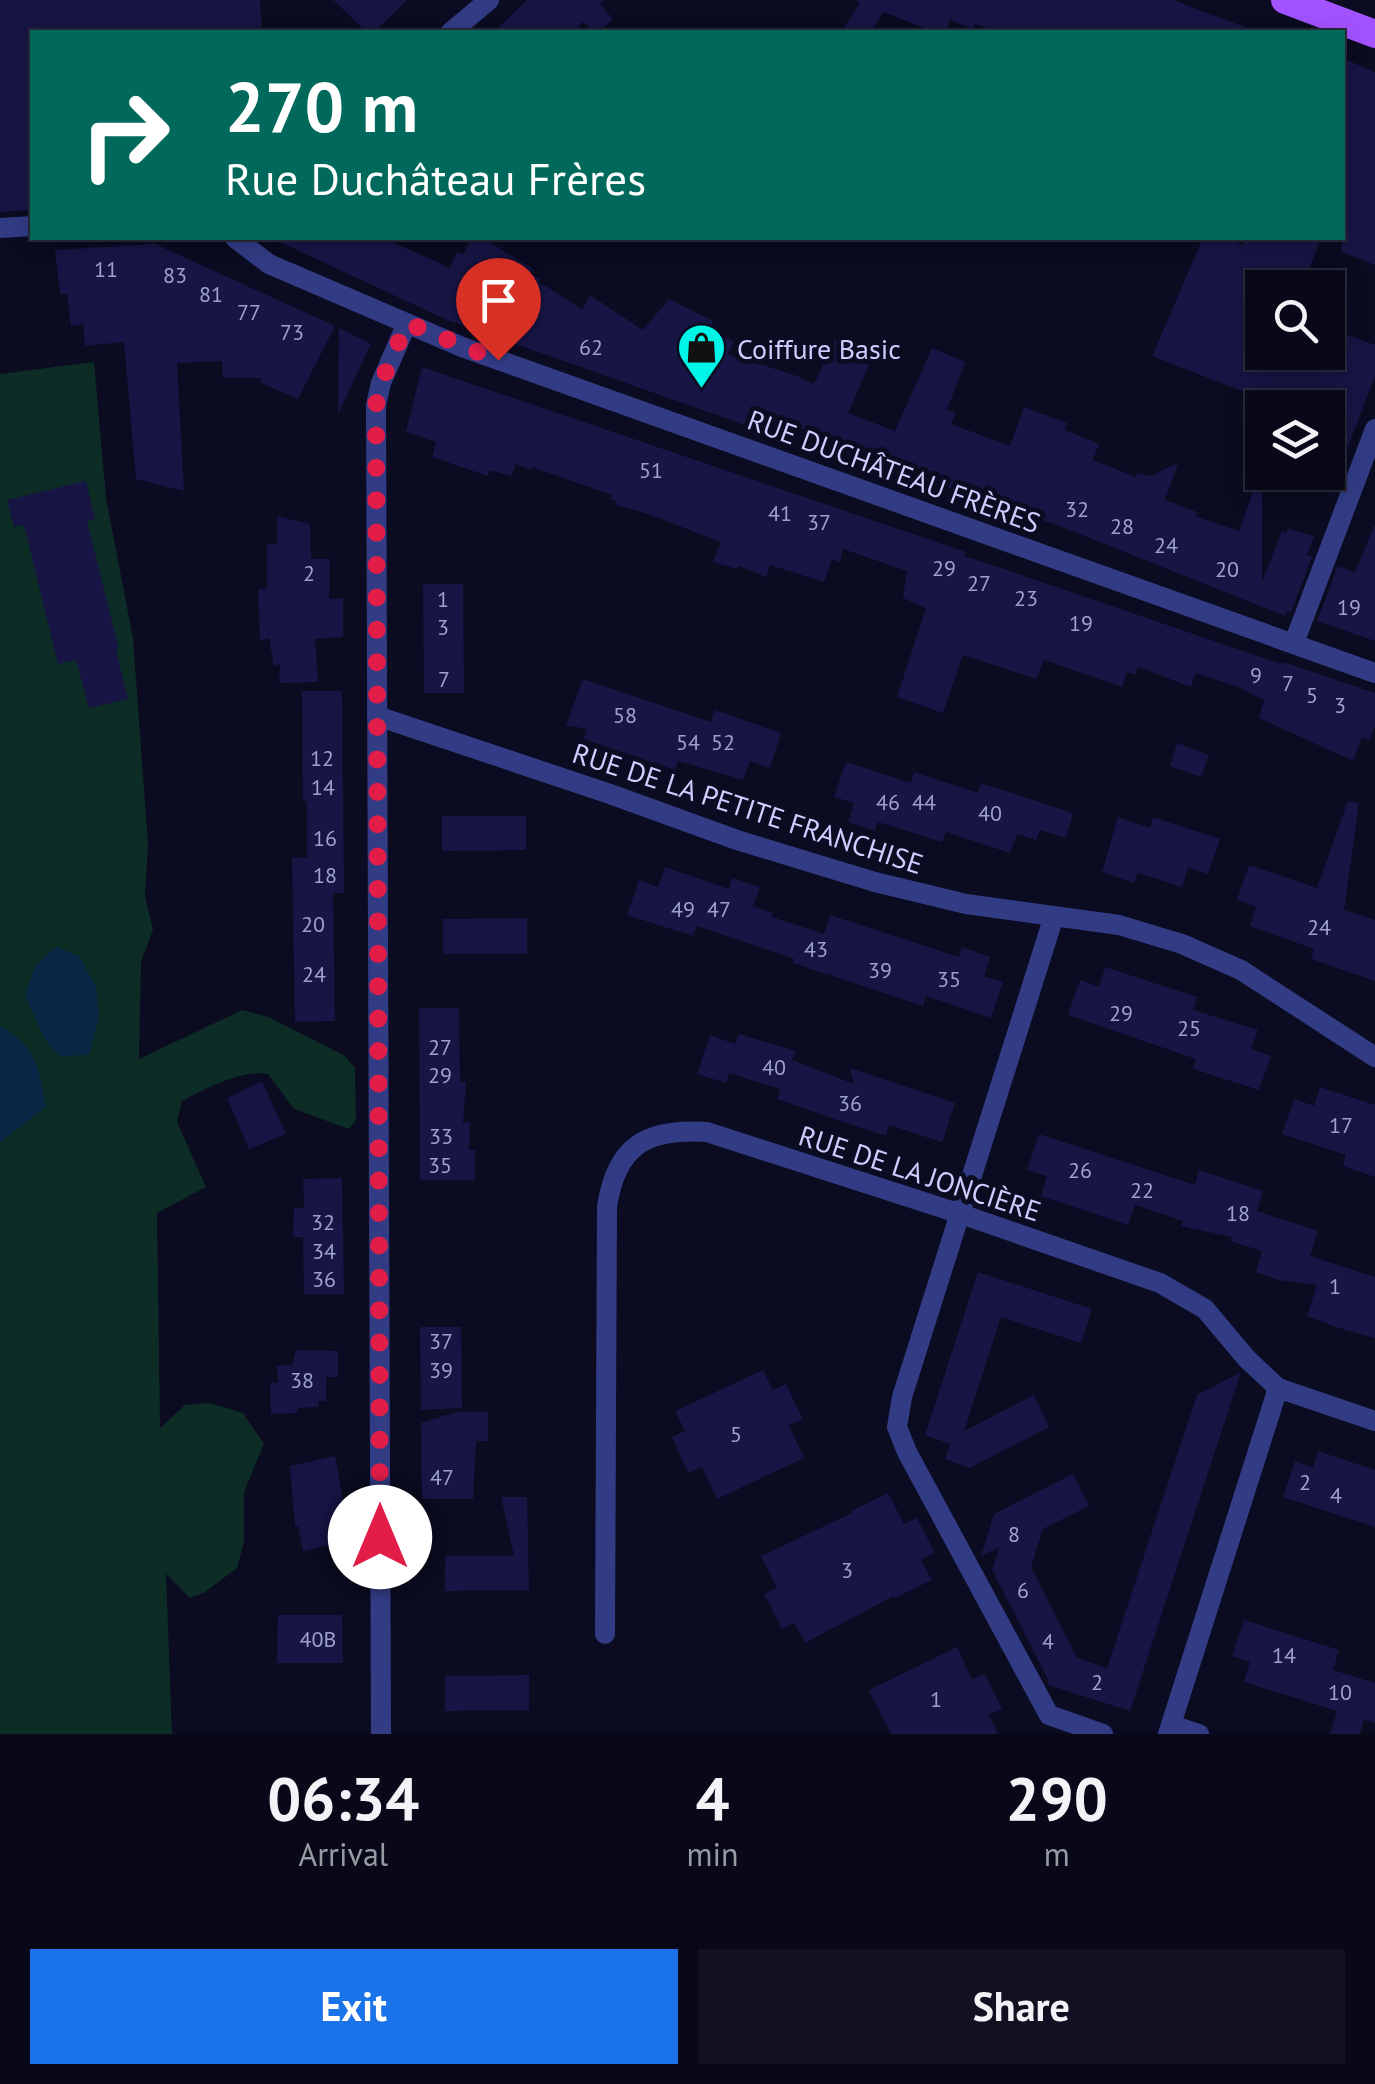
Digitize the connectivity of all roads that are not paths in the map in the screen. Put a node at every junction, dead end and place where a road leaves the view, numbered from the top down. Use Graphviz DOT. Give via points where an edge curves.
graph roads {
  1 [pos="489,0"];
  2 [pos="1285,0"];
  3 [pos="452,30"];
  4 [pos="1375,34"];
  5 [pos="30,226"];
  6 [pos="0,228"];
  7 [pos="238,240"];
  8 [pos="407,323"];
  9 [pos="1375,429"];
  10 [pos="1294,643"];
  11 [pos="1375,672"];
  12 [pos="378,716"];
  13 [pos="1054,916"];
  14 [pos="1375,1057"];
  15 [pos="960,1214"];
  16 [pos="1278,1388"];
  17 [pos="1375,1421"];
  18 [pos="606,1634"];
  19 [pos="1169,1729"];
  20 [pos="382,1734"];
  21 [pos="1103,1734"];
  22 [pos="1199,1734"];
  1 -- 3 [label="street"];
  2 -- 4 [label="main road"];
  5 -- 6 [label="street"];
  7 -- 8 [label="street, RUE DUCHÂTEAU FRÈRES" via="270,264"];
  8 -- 10 [label="street, RUE DUCHÂTEAU FRÈRES"];
  8 -- 12 [label="street" via="376,405"];
  9 -- 10 [label="street"];
  10 -- 11 [label="street, RUE DUCHÂTEAU FRÈRES"];
  12 -- 13 [label="street, RUE DE LA PETITE FRANCHISE" via="875,882"];
  12 -- 20 [label="street"];
  13 -- 14 [label="street, RUE DE LA PETITE FRANCHISE" via="1120,924 1182,944 1241,970"];
  13 -- 15 [label="street"];
  15 -- 16 [label="street, RUE DE LA JONCIÈRE" via="1160,1283 1206,1310"];
  15 -- 18 [label="street, RUE DE LA JONCIÈRE" via="706,1132 663,1133 622,1160 607,1207"];
  15 -- 21 [label="street" via="897,1427 1048,1716"];
  16 -- 17 [label="street"];
  16 -- 19 [label="street"];
  19 -- 22 [label="street"];
}
